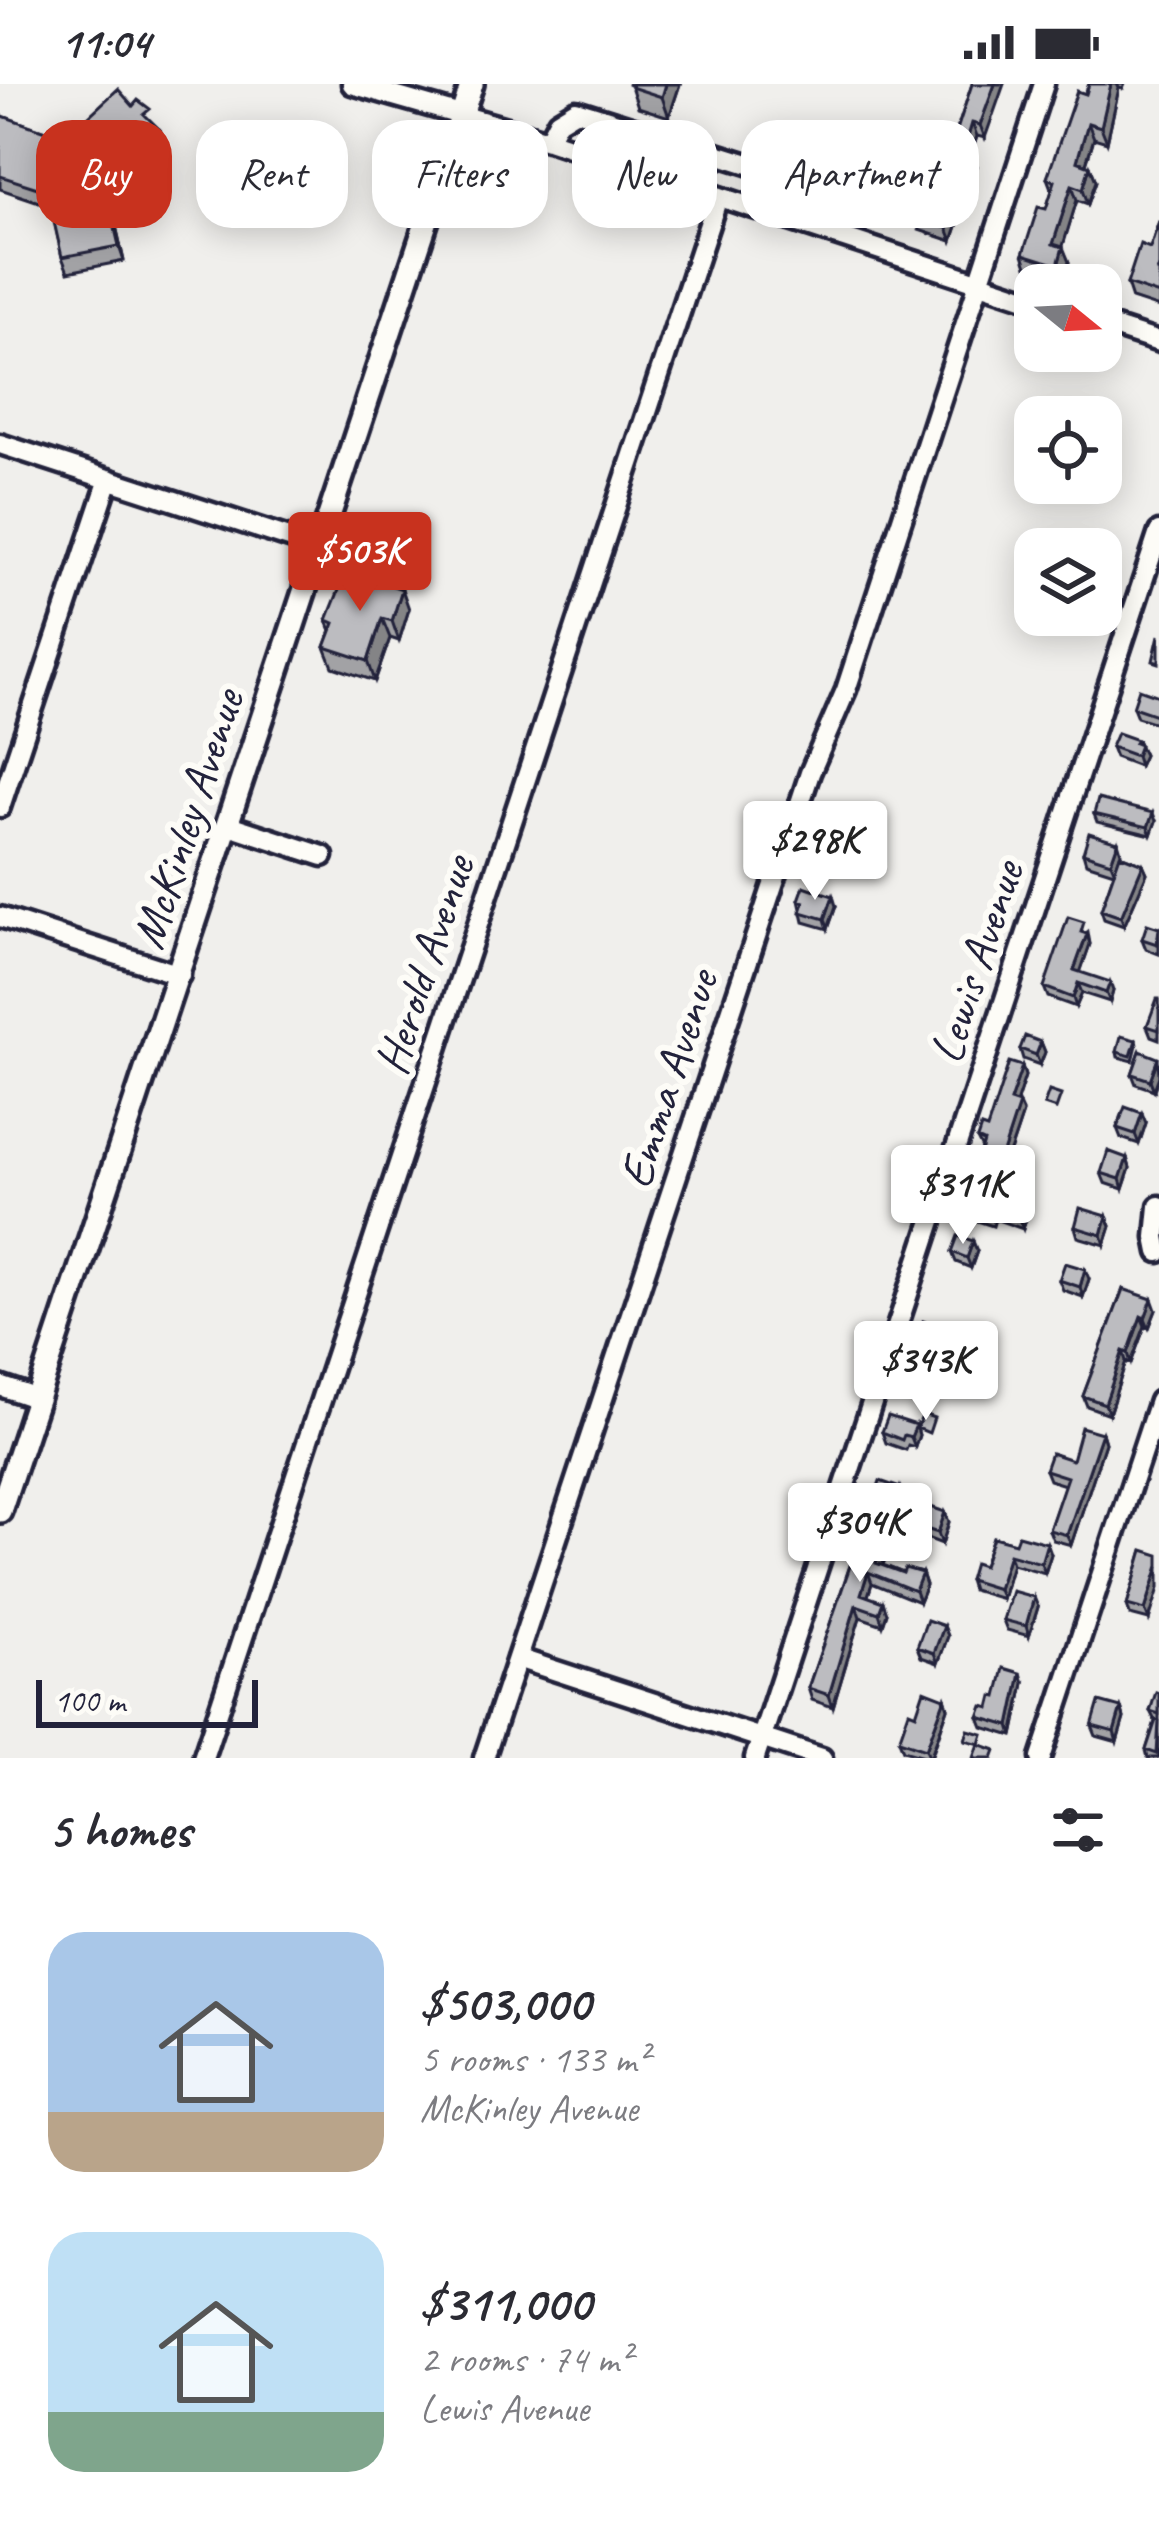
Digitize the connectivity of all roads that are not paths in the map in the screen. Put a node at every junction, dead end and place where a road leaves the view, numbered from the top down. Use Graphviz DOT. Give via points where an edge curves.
graph roads {
  1 [pos="352,84"];
  2 [pos="472,84"];
  3 [pos="1044,84"];
  4 [pos="462,117"];
  5 [pos="473,120"];
  6 [pos="610,120"];
  7 [pos="548,140"];
  8 [pos="572,148"];
  9 [pos="718,196"];
  10 [pos="741,204"];
  11 [pos="813,228"];
  12 [pos="982,283"];
  13 [pos="1014,294"];
  14 [pos="1122,330"];
  15 [pos="1159,342"];
  16 [pos="0,444"];
  17 [pos="109,479"];
  18 [pos="1159,532"];
  19 [pos="320,548"];
  20 [pos="1150,590"];
  21 [pos="0,807"];
  22 [pos="229,825"];
  23 [pos="323,856"];
  24 [pos="0,917"];
  25 [pos="180,975"];
  26 [pos="1159,1206"];
  27 [pos="1159,1252"];
  28 [pos="0,1386"];
  29 [pos="38,1399"];
  30 [pos="1159,1401"];
  31 [pos="0,1511"];
  32 [pos="517,1658"];
  33 [pos="761,1738"];
  34 [pos="203,1758"];
  35 [pos="484,1758"];
  36 [pos="755,1758"];
  37 [pos="822,1758"];
  38 [pos="1043,1758"];
  1 -- 4 [label="street"];
  2 -- 4 [label="main road, McKinley Avenue"];
  3 -- 12 [label="street, Emma Avenue"];
  4 -- 5 [label="street"];
  4 -- 19 [label="main road, McKinley Avenue"];
  6 -- 7 [label="street" via="576,110"];
  7 -- 8 [label="street"];
  9 -- 10 [label="street"];
  9 -- 34 [label="street, Herold Avenue"];
  11 -- 12 [label="street"];
  12 -- 13 [label="street"];
  12 -- 32 [label="street, Emma Avenue"];
  14 -- 15 [label="street"];
  16 -- 17 [label="street"];
  17 -- 19 [label="street"];
  17 -- 21 [label="street"];
  18 -- 20 [label="street, Lewis Avenue"];
  19 -- 22 [label="main road, McKinley Avenue"];
  20 -- 33 [label="street, Lewis Avenue"];
  22 -- 23 [label="street"];
  22 -- 25 [label="main road, McKinley Avenue"];
  24 -- 25 [label="street"];
  25 -- 29 [label="main road, McKinley Avenue"];
  26 -- 27 [label="street"];
  28 -- 29 [label="street"];
  29 -- 31 [label="main road, McKinley Avenue"];
  30 -- 38 [label="street"];
  32 -- 33 [label="street"];
  32 -- 35 [label="street, Emma Avenue"];
  33 -- 36 [label="street, Lewis Avenue"];
  33 -- 37 [label="street"];
}
